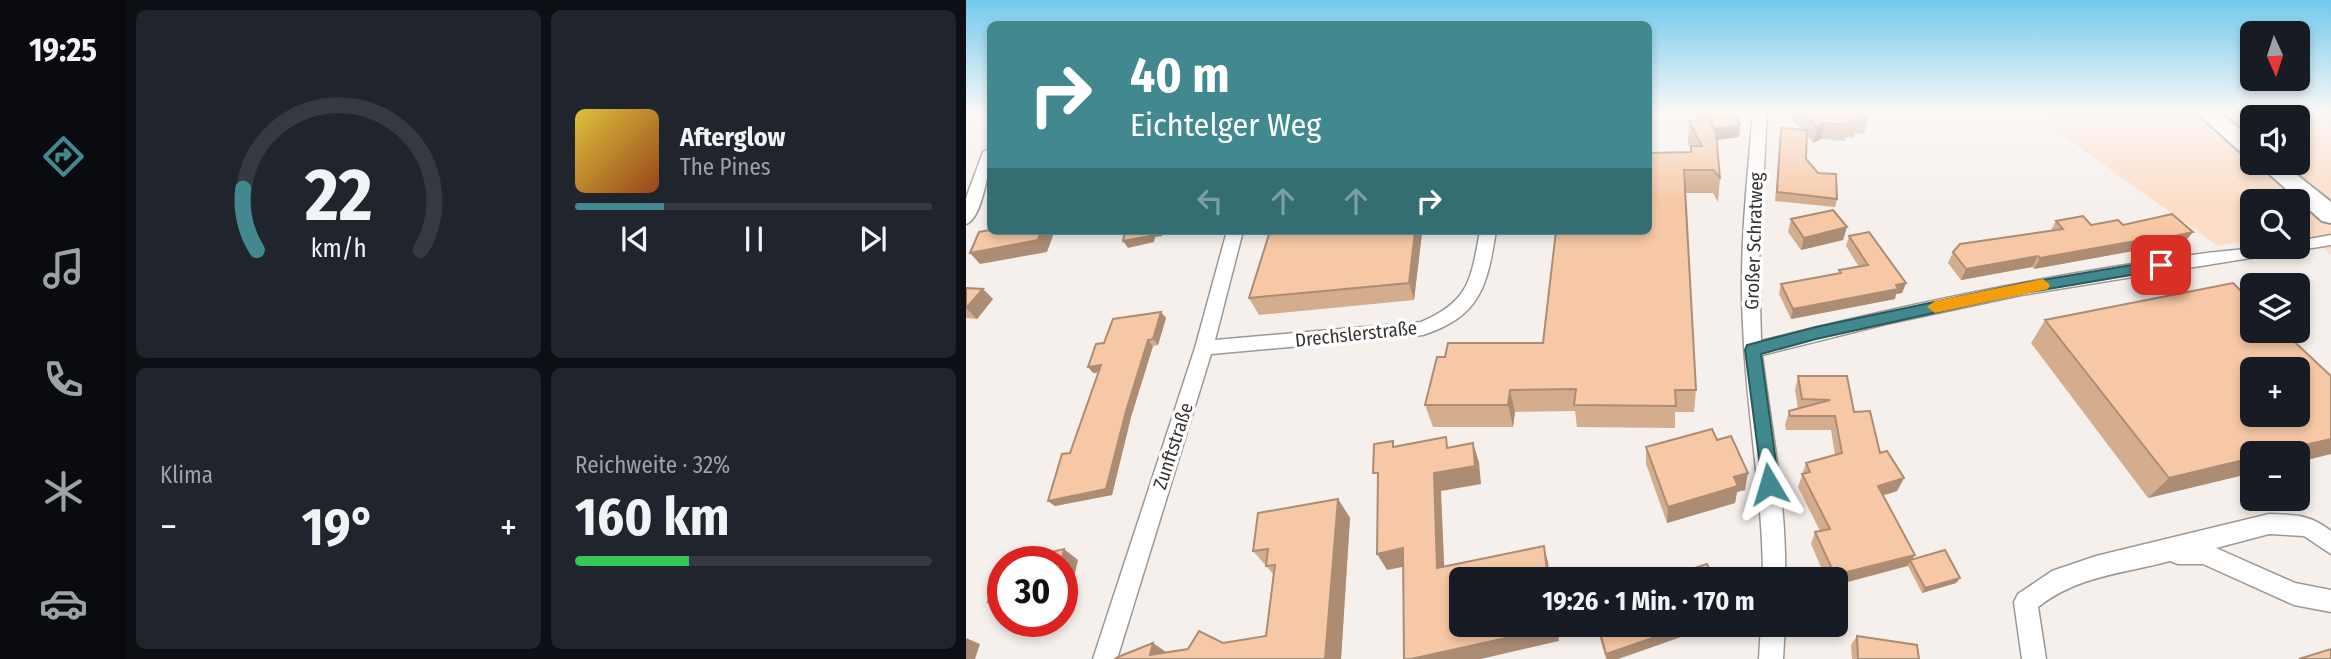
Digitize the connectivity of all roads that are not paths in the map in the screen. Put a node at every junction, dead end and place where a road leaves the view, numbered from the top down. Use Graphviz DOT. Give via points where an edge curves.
graph roads {
  1 [pos="1758,143"];
  2 [pos="987,160"];
  3 [pos="2283,175"];
  4 [pos="2331,215"];
  5 [pos="966,219"];
  6 [pos="1235,235"];
  7 [pos="1487,235"];
  8 [pos="2331,240"];
  9 [pos="2310,244"];
  10 [pos="2240,253"];
  11 [pos="1204,348"];
  12 [pos="1753,350"];
  13 [pos="2331,544"];
  14 [pos="2157,554"];
  15 [pos="1775,567"];
  16 [pos="2331,601"];
  17 [pos="1772,637"];
  18 [pos="1105,659"];
  19 [pos="1771,659"];
  20 [pos="2034,659"];
  1 -- 12 [label="street, Großer Schratweg" via="1751,272"];
  2 -- 5 [label="street"];
  3 -- 4 [label="main road"];
  6 -- 11 [label="street, Zunftstraße"];
  7 -- 11 [label="street, Drechslerstraße" via="1478,285 1468,303 1451,318 1423,328"];
  8 -- 9 [label="street"];
  10 -- 12 [label="street" via="2024,288"];
  11 -- 18 [label="street, Zunftstraße"];
  12 -- 15 [label="street, Großer Schratweg" via="1776,537"];
  13 -- 14 [label="street" via="2308,526 2269,524"];
  14 -- 16 [label="street" via="2204,554 2294,594"];
  14 -- 20 [label="street" via="2053,582 2026,602"];
  17 -- 19 [label="street"];
}
